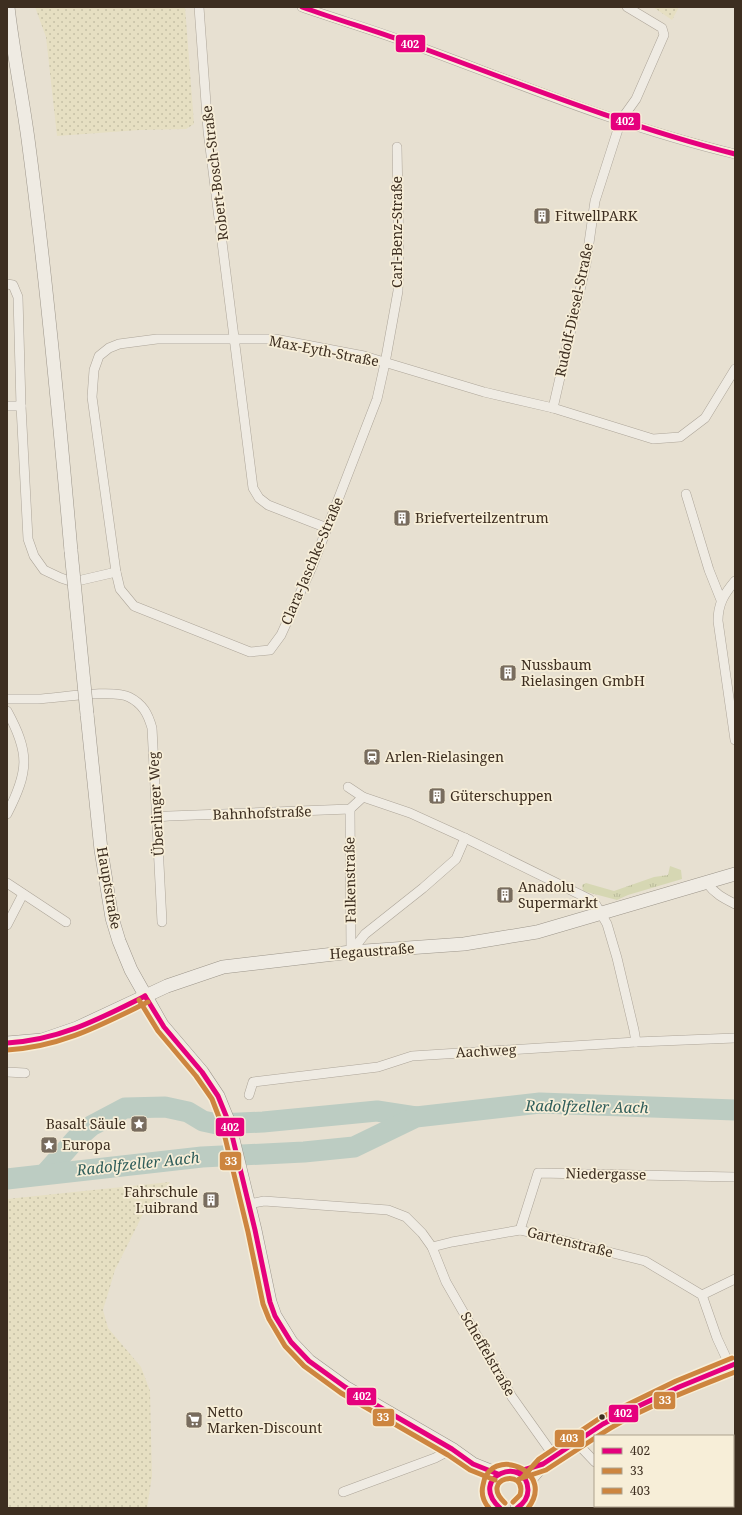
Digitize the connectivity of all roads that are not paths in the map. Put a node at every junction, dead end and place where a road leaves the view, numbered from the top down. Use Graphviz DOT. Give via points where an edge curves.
graph roads {
  1 [pos="8,7"];
  2 [pos="199,7"];
  3 [pos="302,7"];
  4 [pos="627,7"];
  5 [pos="622,120"];
  6 [pos="397,147"];
  7 [pos="735,154"];
  8 [pos="7,284"];
  9 [pos="234,339"];
  10 [pos="385,364"];
  11 [pos="735,369"];
  12 [pos="7,406"];
  13 [pos="21,406"];
  14 [pos="552,408"];
  15 [pos="686,494"];
  16 [pos="327,528"];
  17 [pos="116,572"];
  18 [pos="735,581"];
  19 [pos="721,600"];
  20 [pos="732,690"];
  21 [pos="7,699"];
  22 [pos="7,711"];
  23 [pos="735,740"];
  24 [pos="348,787"];
  25 [pos="363,797"];
  26 [pos="350,809"];
  27 [pos="7,814"];
  28 [pos="157,817"];
  29 [pos="465,838"];
  30 [pos="735,874"];
  31 [pos="7,883"];
  32 [pos="707,883"];
  33 [pos="23,894"];
  34 [pos="735,904"];
  35 [pos="602,914"];
  36 [pos="66,922"];
  37 [pos="162,922"];
  38 [pos="7,925"];
  39 [pos="351,952"];
  40 [pos="145,996"];
  41 [pos="735,1038"];
  42 [pos="636,1042"];
  43 [pos="7,1043"];
  44 [pos="7,1072"];
  45 [pos="25,1073"];
  46 [pos="249,1095"];
  47 [pos="735,1177"];
  48 [pos="249,1204"];
  49 [pos="520,1230"];
  50 [pos="432,1247"];
  51 [pos="735,1279"];
  52 [pos="702,1295"];
  53 [pos="732,1365"];
  54 [pos="576,1442"];
  55 [pos="452,1449"];
  56 [pos="549,1460"];
  57 [pos="594,1461"];
  58 [pos="473,1464"];
  59 [pos="517,1472"];
  60 [pos="498,1474"];
  61 [pos="527,1483"];
  62 [pos="490,1485"];
  63 [pos="343,1492"];
  64 [pos="521,1507"];
  65 [pos="500,1508"];
  1 -- 40 [label="main road, Hauptstraße, bridge" via="36,205 101,850 112,918 131,970"];
  2 -- 9 [label="street, Robert-Bosch-Straße" via="208,131"];
  3 -- 5 [label="street"];
  4 -- 5 [label="street, Rudolf-Diesel-Straße" via="662,28 664,35 636,99"];
  5 -- 7 [label="street" via="698,145"];
  5 -- 14 [label="street, Rudolf-Diesel-Straße" via="595,201 586,264"];
  6 -- 10 [label="street, Carl-Benz-Straße" via="398,291"];
  8 -- 13 [label="street" via="13,285 18,297"];
  9 -- 10 [label="street, Max-Eyth-Straße" via="276,339 364,356"];
  9 -- 16 [label="street, Robert-Bosch-Straße" via="253,488 259,498 268,504"];
  9 -- 17 [label="street, Max-Eyth-Straße" via="158,339 119,344 99,356 94,370 92,397"];
  10 -- 14 [label="street, Max-Eyth-Straße"];
  10 -- 16 [label="street, Clara-Jaschke-Straße" via="377,399"];
  11 -- 14 [label="street, Max-Eyth-Straße" via="705,418 680,436 653,439"];
  12 -- 13 [label="street"];
  13 -- 17 [label="street" via="28,540 34,556 44,570 73,582"];
  15 -- 19 [label="street"];
  16 -- 17 [label="street, Clara-Jaschke-Straße" via="281,635 270,650 250,652 134,606 120,589"];
  18 -- 19 [label="street"];
  19 -- 20 [label="street" via="718,621"];
  20 -- 23 [label="street"];
  21 -- 28 [label="street, Überlinger Weg" via="117,694 128,696 144,708 152,728"];
  22 -- 27 [label="street" via="18,730 24,759 24,772"];
  24 -- 25 [label="street"];
  25 -- 26 [label="street"];
  25 -- 29 [label="street" via="410,813"];
  26 -- 28 [label="street, Bahnhofstraße"];
  26 -- 39 [label="street, Falkenstraße"];
  28 -- 37 [label="street, Überlinger Weg"];
  29 -- 35 [label="street" via="588,899"];
  29 -- 39 [label="street" via="456,859 365,934"];
  30 -- 32 [label="main road, Hegaustraße"];
  31 -- 33 [label="street"];
  32 -- 34 [label="street" via="720,897"];
  32 -- 35 [label="main road, Hegaustraße"];
  33 -- 36 [label="street"];
  33 -- 38 [label="street"];
  35 -- 39 [label="main road, Hegaustraße" via="537,932 464,944"];
  35 -- 42 [label="street" via="617,958"];
  39 -- 40 [label="main road, Hegaustraße" via="223,967"];
  40 -- 43 [label="main road, Hegaustraße" via="77,1028 42,1040"];
  40 -- 48 [label="main road, Hauptstraße" via="164,1027 202,1072 218,1096 230,1123"];
  41 -- 42 [label="street, Aachweg"];
  42 -- 46 [label="street, Aachweg" via="412,1056 378,1067 253,1082"];
  44 -- 45 [label="street"];
  47 -- 49 [label="street, Niedergasse" via="538,1173"];
  48 -- 50 [label="street" via="264,1201 388,1210 406,1217"];
  48 -- 55 [label="main road, Hauptstraße" via="270,1302 291,1342 309,1361 345,1386"];
  49 -- 50 [label="street, Gartenstraße"];
  49 -- 52 [label="street, Gartenstraße" via="645,1261"];
  50 -- 56 [label="street, Scheffelstraße" via="446,1282"];
  51 -- 52 [label="street"];
  52 -- 53 [label="street" via="718,1338"];
  53 -- 54 [label="main road" via="626,1412"];
  54 -- 56 [label="main road"];
  54 -- 57 [label="street"];
  55 -- 58 [label="main road, Hauptstraße"];
  55 -- 63 [label="street" via="435,1458"];
  56 -- 59 [label="main road"];
  56 -- 61 [label="main road"];
  58 -- 60 [label="main road, Hauptstraße"];
  58 -- 62 [label="main road, Hauptstraße"];
  59 -- 60 [label="main road" via="505,1471"];
  59 -- 61 [label="main road"];
  60 -- 62 [label="main road"];
  61 -- 64 [label="main road" via="528,1496"];
  62 -- 65 [label="main road" via="490,1499"];
}
